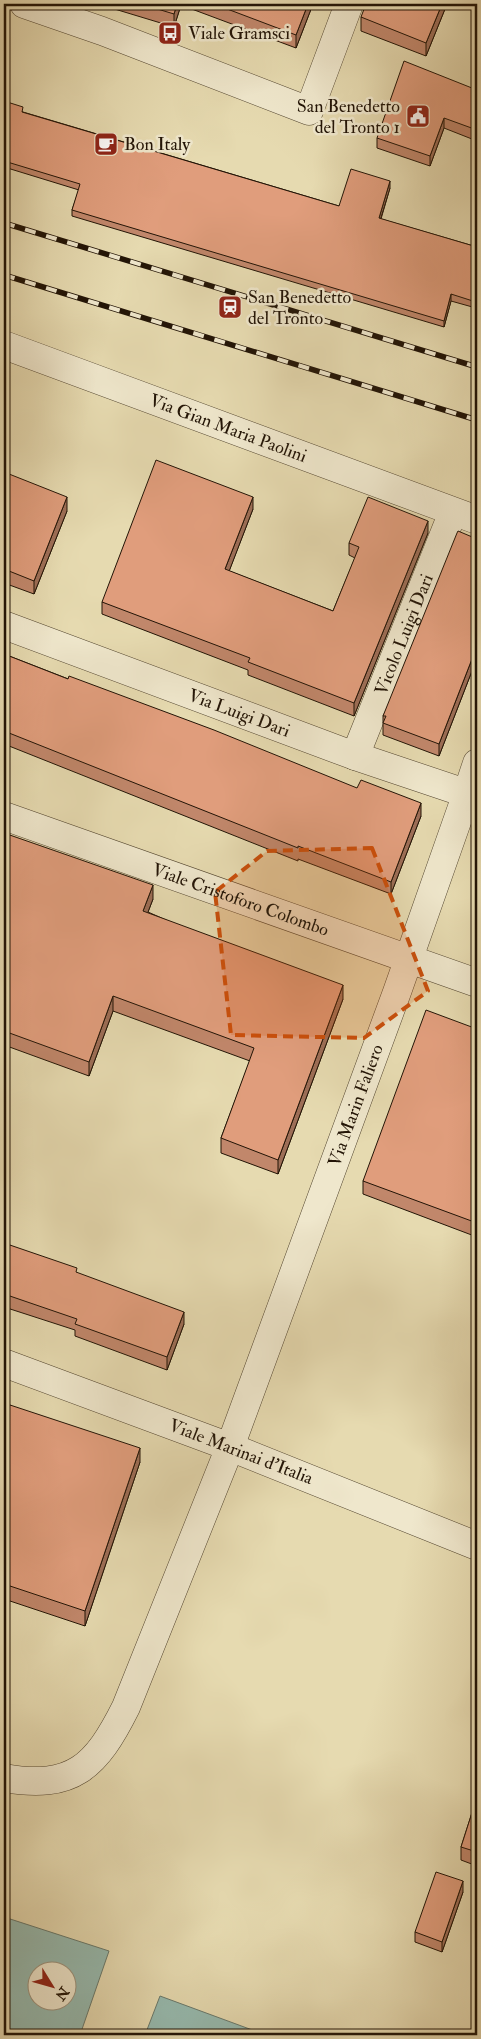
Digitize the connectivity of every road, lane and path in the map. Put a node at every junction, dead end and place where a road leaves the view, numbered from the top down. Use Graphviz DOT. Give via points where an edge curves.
graph roads {
  1 [pos="24,4"];
  2 [pos="349,4"];
  3 [pos="4,345"];
  4 [pos="465,516"];
  5 [pos="4,625"];
  6 [pos="355,756"];
  7 [pos="477,763"];
  8 [pos="472,795"];
  9 [pos="4,816"];
  10 [pos="409,959"];
  11 [pos="477,982"];
  12 [pos="4,1363"];
  13 [pos="230,1447"];
  14 [pos="477,1546"];
  15 [pos="4,1778"];
  1 -- 2 [label="street" via="309,111"];
  3 -- 4 [label="street, Via Gian Maria Paolini"];
  4 -- 6 [label="street, Vicolo Luigi Dari"];
  5 -- 6 [label="street, Via Luigi Dari"];
  6 -- 8 [label="street, Via Luigi Dari"];
  7 -- 8 [label="street, Via Marin Faliero"];
  8 -- 10 [label="street, Via Marin Faliero"];
  9 -- 10 [label="street, Viale Cristoforo Colombo"];
  10 -- 11 [label="street, Viale Cristoforo Colombo"];
  10 -- 13 [label="street, Via Marin Faliero"];
  12 -- 13 [label="street, Viale Marinai d'Italia"];
  13 -- 14 [label="street, Viale Marinai d'Italia"];
  13 -- 15 [label="street, Via Marin Faliero" via="126,1707 111,1736 78,1771 58,1780 32,1782"];
}
